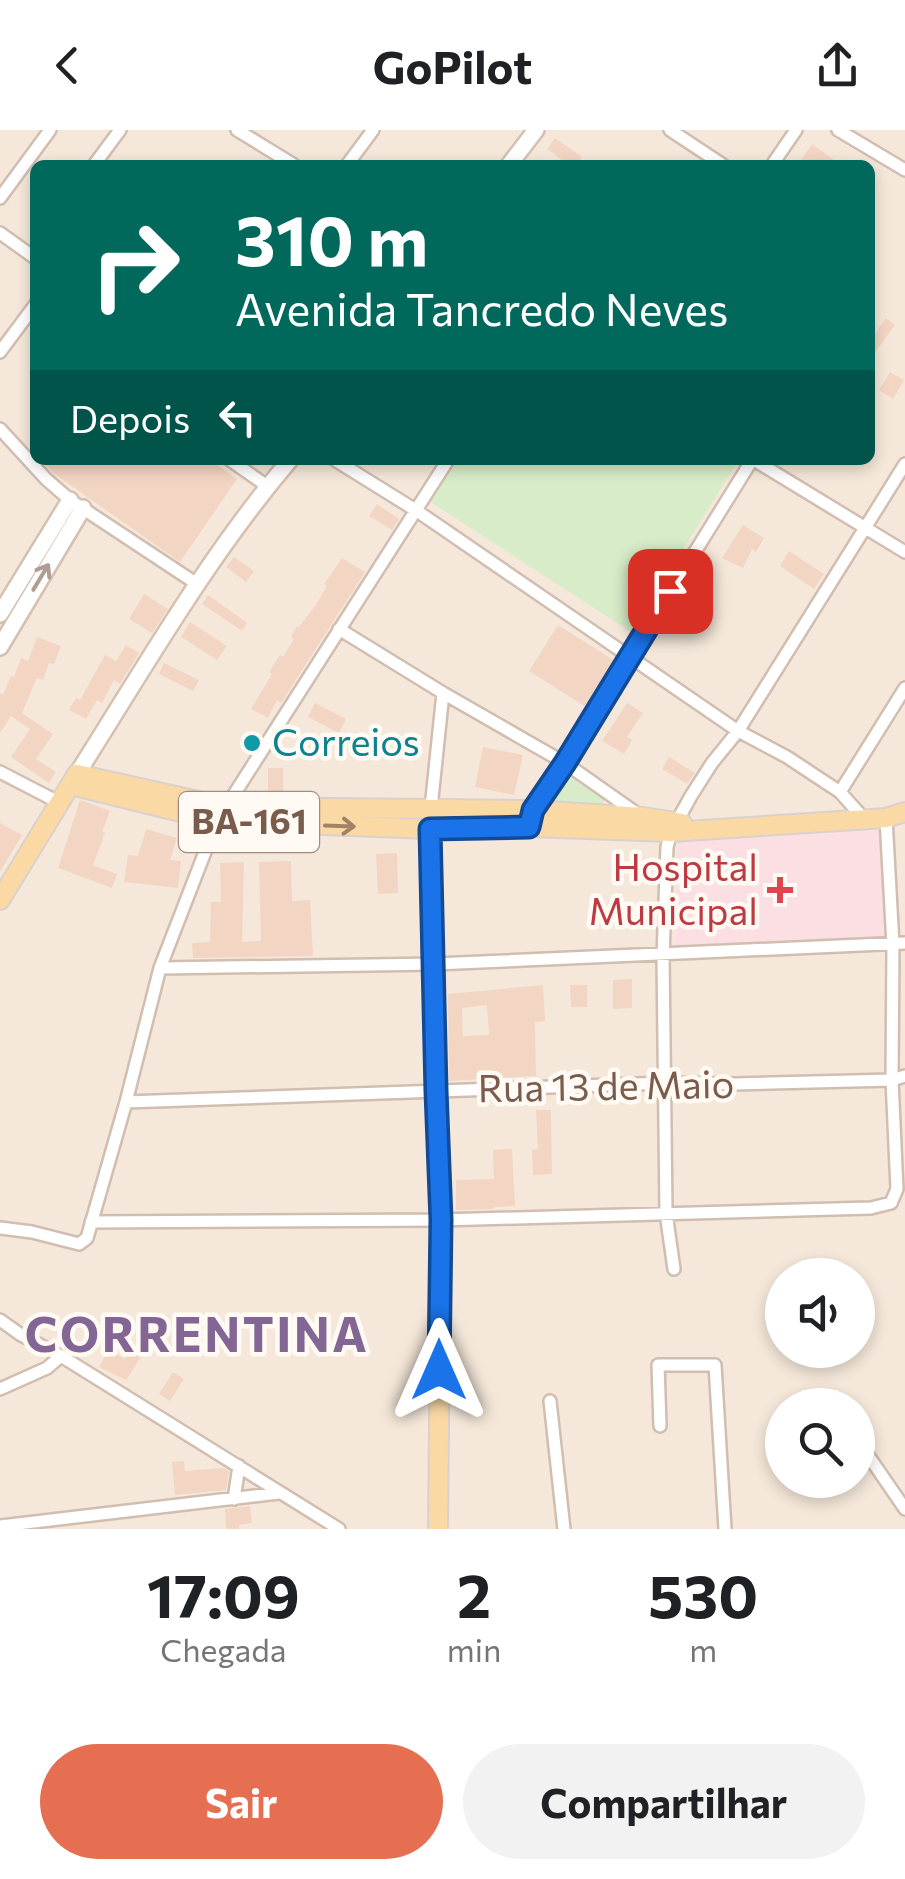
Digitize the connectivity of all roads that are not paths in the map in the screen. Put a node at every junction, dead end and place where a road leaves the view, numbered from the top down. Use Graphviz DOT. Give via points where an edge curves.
graph roads {
  1 [pos="50,130"];
  2 [pos="120,130"];
  3 [pos="237,130"];
  4 [pos="373,130"];
  5 [pos="536,130"];
  6 [pos="670,130"];
  7 [pos="796,130"];
  8 [pos="838,130"];
  9 [pos="34,160"];
  10 [pos="98,160"];
  11 [pos="286,160"];
  12 [pos="351,160"];
  13 [pos="513,160"];
  14 [pos="715,160"];
  15 [pos="775,160"];
  16 [pos="29,170"];
  17 [pos="905,170"];
  18 [pos="0,198"];
  19 [pos="0,233"];
  20 [pos="30,254"];
  21 [pos="30,312"];
  22 [pos="0,352"];
  23 [pos="0,429"];
  24 [pos="30,454"];
  25 [pos="27,459"];
  26 [pos="30,462"];
  27 [pos="905,464"];
  28 [pos="34,465"];
  29 [pos="237,465"];
  30 [pos="286,465"];
  31 [pos="343,465"];
  32 [pos="445,465"];
  33 [pos="750,465"];
  34 [pos="761,465"];
  35 [pos="268,486"];
  36 [pos="77,504"];
  37 [pos="417,511"];
  38 [pos="865,526"];
  39 [pos="905,552"];
  40 [pos="197,584"];
  41 [pos="7,607"];
  42 [pos="339,629"];
  43 [pos="0,647"];
  44 [pos="629,656"];
  45 [pos="905,688"];
  46 [pos="443,693"];
  47 [pos="738,732"];
  48 [pos="565,763"];
  49 [pos="0,772"];
  50 [pos="74,780"];
  51 [pos="840,792"];
  52 [pos="60,803"];
  53 [pos="431,808"];
  54 [pos="905,812"];
  55 [pos="221,814"];
  56 [pos="642,817"];
  57 [pos="531,818"];
  58 [pos="886,818"];
  59 [pos="866,820"];
  60 [pos="673,827"];
  61 [pos="430,829"];
  62 [pos="0,900"];
  63 [pos="899,944"];
  64 [pos="662,956"];
  65 [pos="435,964"];
  66 [pos="160,968"];
  67 [pos="899,1078"];
  68 [pos="666,1083"];
  69 [pos="436,1091"];
  70 [pos="126,1102"];
  71 [pos="666,1213"];
  72 [pos="441,1220"];
  73 [pos="91,1222"];
  74 [pos="0,1228"];
  75 [pos="674,1268"];
  76 [pos="0,1320"];
  77 [pos="61,1356"];
  78 [pos="0,1389"];
  79 [pos="550,1400"];
  80 [pos="660,1426"];
  81 [pos="875,1465"];
  82 [pos="239,1466"];
  83 [pos="278,1493"];
  84 [pos="234,1499"];
  85 [pos="905,1509"];
  86 [pos="0,1526"];
  87 [pos="340,1529"];
  88 [pos="438,1529"];
  89 [pos="564,1529"];
  90 [pos="726,1529"];
  1 -- 9 [label="street"];
  2 -- 10 [label="street"];
  3 -- 11 [label="street"];
  4 -- 12 [label="street"];
  5 -- 13 [label="street"];
  6 -- 14 [label="street"];
  7 -- 15 [label="street"];
  8 -- 17 [label="street"];
  16 -- 18 [label="street"];
  19 -- 20 [label="street"];
  21 -- 22 [label="street"];
  23 -- 25 [label="street"];
  24 -- 25 [label="street"];
  25 -- 26 [label="street"];
  27 -- 38 [label="street"];
  28 -- 36 [label="street"];
  29 -- 35 [label="street"];
  30 -- 35 [label="street"];
  31 -- 37 [label="street"];
  32 -- 37 [label="street"];
  33 -- 44 [label="street"];
  34 -- 38 [label="street"];
  35 -- 40 [label="street"];
  36 -- 40 [label="street"];
  36 -- 41 [label="street"];
  37 -- 42 [label="street"];
  37 -- 44 [label="street"];
  38 -- 39 [label="street"];
  38 -- 47 [label="street"];
  40 -- 50 [label="street"];
  41 -- 43 [label="street"];
  42 -- 46 [label="street"];
  42 -- 55 [label="street"];
  44 -- 47 [label="street"];
  44 -- 48 [label="street"];
  45 -- 51 [label="street"];
  46 -- 48 [label="street"];
  46 -- 53 [label="street"];
  47 -- 51 [label="street"];
  47 -- 60 [label="street"];
  48 -- 56 [label="street"];
  48 -- 57 [label="street"];
  49 -- 52 [label="street"];
  50 -- 52 [label="main road"];
  50 -- 55 [label="main road, BA-161"];
  51 -- 59 [label="street"];
  52 -- 62 [label="main road"];
  53 -- 55 [label="main road, BA-161"];
  53 -- 57 [label="main road"];
  53 -- 61 [label="main road"];
  54 -- 58 [label="main road"];
  55 -- 61 [label="main road, BA-161, one-way"];
  55 -- 66 [label="street"];
  56 -- 57 [label="main road"];
  56 -- 60 [label="main road"];
  57 -- 60 [label="main road"];
  57 -- 61 [label="main road"];
  58 -- 59 [label="main road"];
  58 -- 63 [label="street"];
  59 -- 60 [label="main road"];
  60 -- 64 [label="street" via="666,847"];
  61 -- 65 [label="main road"];
  63 -- 64 [label="street"];
  63 -- 67 [label="street"];
  64 -- 65 [label="street"];
  64 -- 68 [label="street"];
  65 -- 66 [label="street"];
  65 -- 69 [label="main road"];
  66 -- 70 [label="street"];
  67 -- 68 [label="street, Rua 13 de Maio"];
  67 -- 71 [label="street" via="897,1189 891,1204"];
  68 -- 69 [label="street, Rua 13 de Maio"];
  68 -- 71 [label="street"];
  69 -- 70 [label="street, Rua 13 de Maio"];
  69 -- 72 [label="main road"];
  70 -- 73 [label="street"];
  71 -- 72 [label="street"];
  71 -- 75 [label="street"];
  72 -- 73 [label="street"];
  72 -- 88 [label="main road"];
  73 -- 74 [label="street" via="78,1244"];
  76 -- 77 [label="street"];
  77 -- 78 [label="street"];
  77 -- 82 [label="street"];
  79 -- 89 [label="street"];
  80 -- 90 [label="street" via="658,1365 715,1365"];
  81 -- 85 [label="street"];
  82 -- 83 [label="street"];
  82 -- 84 [label="street"];
  83 -- 84 [label="street"];
  83 -- 87 [label="street"];
  84 -- 86 [label="street"];
}
